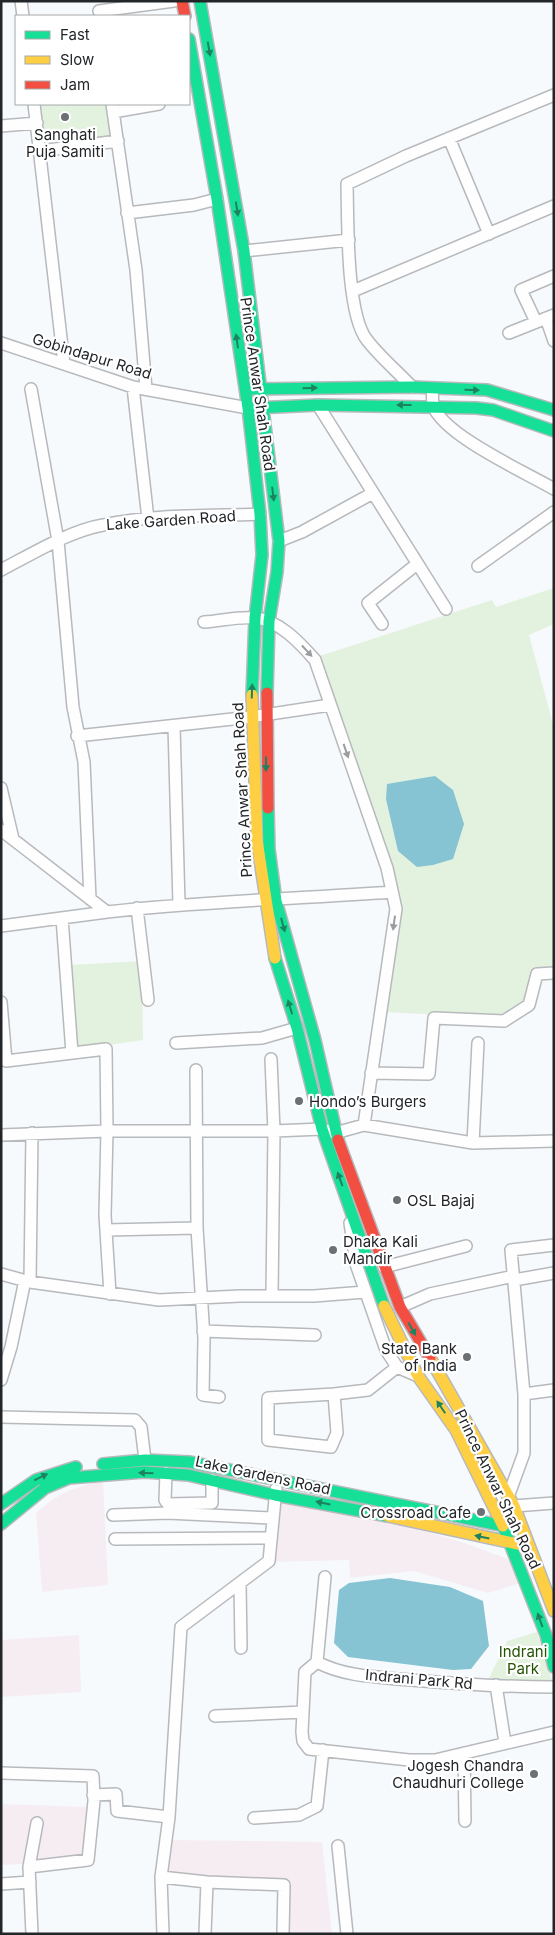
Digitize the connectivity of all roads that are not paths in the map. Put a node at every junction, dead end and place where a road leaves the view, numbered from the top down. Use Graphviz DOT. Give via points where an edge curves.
graph roads {
  1 [pos="21,1"];
  2 [pos="174,1"];
  3 [pos="182,1"];
  4 [pos="200,1"];
  5 [pos="99,10"];
  6 [pos="23,15"];
  7 [pos="184,15"];
  8 [pos="190,51"];
  9 [pos="554,95"];
  10 [pos="194,97"];
  11 [pos="34,105"];
  12 [pos="148,105"];
  13 [pos="113,108"];
  14 [pos="36,123"];
  15 [pos="1,126"];
  16 [pos="224,133"];
  17 [pos="206,136"];
  18 [pos="449,138"];
  19 [pos="118,141"];
  20 [pos="40,151"];
  21 [pos="217,199"];
  22 [pos="554,206"];
  23 [pos="128,213"];
  24 [pos="488,234"];
  25 [pos="349,240"];
  26 [pos="244,251"];
  27 [pos="554,276"];
  28 [pos="353,291"];
  29 [pos="545,318"];
  30 [pos="509,333"];
  31 [pos="554,340"];
  32 [pos="1,343"];
  33 [pos="64,364"];
  34 [pos="133,387"];
  35 [pos="412,387"];
  36 [pos="146,388"];
  37 [pos="31,389"];
  38 [pos="244,389"];
  39 [pos="432,389"];
  40 [pos="261,390"];
  41 [pos="318,405"];
  42 [pos="434,406"];
  43 [pos="248,408"];
  44 [pos="264,409"];
  45 [pos="554,410"];
  46 [pos="554,431"];
  47 [pos="554,489"];
  48 [pos="373,493"];
  49 [pos="554,512"];
  50 [pos="260,514"];
  51 [pos="148,519"];
  52 [pos="58,541"];
  53 [pos="279,541"];
  54 [pos="417,564"];
  55 [pos="478,566"];
  56 [pos="1,570"];
  57 [pos="446,609"];
  58 [pos="255,618"];
  59 [pos="269,621"];
  60 [pos="204,622"];
  61 [pos="382,624"];
  62 [pos="330,705"];
  63 [pos="266,715"];
  64 [pos="251,717"];
  65 [pos="174,726"];
  66 [pos="77,736"];
  67 [pos="1,788"];
  68 [pos="1,830"];
  69 [pos="13,839"];
  70 [pos="392,892"];
  71 [pos="90,899"];
  72 [pos="271,901"];
  73 [pos="178,904"];
  74 [pos="137,908"];
  75 [pos="106,912"];
  76 [pos="62,918"];
  77 [pos="1,926"];
  78 [pos="554,973"];
  79 [pos="148,1000"];
  80 [pos="1,1002"];
  81 [pos="297,1028"];
  82 [pos="176,1042"];
  83 [pos="478,1043"];
  84 [pos="72,1053"];
  85 [pos="271,1059"];
  86 [pos="196,1070"];
  87 [pos="371,1072"];
  88 [pos="364,1125"];
  89 [pos="322,1129"];
  90 [pos="107,1131"];
  91 [pos="197,1131"];
  92 [pos="274,1131"];
  93 [pos="32,1133"];
  94 [pos="335,1133"];
  95 [pos="1,1135"];
  96 [pos="554,1141"];
  97 [pos="473,1143"];
  98 [pos="348,1201"];
  99 [pos="197,1228"];
  100 [pos="106,1230"];
  101 [pos="554,1245"];
  102 [pos="466,1246"];
  103 [pos="384,1267"];
  104 [pos="554,1273"];
  105 [pos="1,1274"];
  106 [pos="514,1278"];
  107 [pos="28,1281"];
  108 [pos="365,1292"];
  109 [pos="110,1294"];
  110 [pos="272,1296"];
  111 [pos="201,1298"];
  112 [pos="400,1307"];
  113 [pos="203,1331"];
  114 [pos="315,1335"];
  115 [pos="397,1367"];
  116 [pos="418,1376"];
  117 [pos="1,1380"];
  118 [pos="554,1390"];
  119 [pos="334,1394"];
  120 [pos="524,1394"];
  121 [pos="218,1397"];
  122 [pos="1,1418"];
  123 [pos="145,1460"];
  124 [pos="166,1473"];
  125 [pos="212,1480"];
  126 [pos="278,1480"];
  127 [pos="275,1495"];
  128 [pos="511,1502"];
  129 [pos="554,1503"];
  130 [pos="1,1504"];
  131 [pos="112,1514"];
  132 [pos="272,1518"];
  133 [pos="1,1524"];
  134 [pos="503,1526"];
  135 [pos="524,1530"];
  136 [pos="270,1538"];
  137 [pos="115,1539"];
  138 [pos="511,1543"];
  139 [pos="530,1545"];
  140 [pos="324,1577"];
  141 [pos="240,1583"];
  142 [pos="554,1611"];
  143 [pos="241,1648"];
  144 [pos="317,1662"];
  145 [pos="554,1667"];
  146 [pos="496,1685"];
  147 [pos="554,1687"];
  148 [pos="303,1712"];
  149 [pos="215,1716"];
  150 [pos="554,1732"];
  151 [pos="505,1743"];
  152 [pos="323,1750"];
  153 [pos="464,1753"];
  154 [pos="1,1772"];
  155 [pos="94,1795"];
  156 [pos="169,1818"];
  157 [pos="254,1818"];
  158 [pos="465,1821"];
  159 [pos="37,1823"];
  160 [pos="338,1846"];
  161 [pos="29,1867"];
  162 [pos="161,1877"];
  163 [pos="30,1882"];
  164 [pos="207,1882"];
  165 [pos="1,1884"];
  166 [pos="32,1934"];
  167 [pos="163,1934"];
  168 [pos="205,1934"];
  169 [pos="283,1934"];
  170 [pos="347,1934"];
  1 -- 6 [label="street"];
  2 -- 5 [label="street"];
  3 -- 7 [label="main road"];
  4 -- 16 [label="main road, Prince Anwar Shah Road, one-way"];
  8 -- 10 [label="main road, Prince Anwar Shah Road"];
  9 -- 18 [label="street"];
  10 -- 17 [label="main road, Prince Anwar Shah Road"];
  11 -- 14 [label="street"];
  12 -- 13 [label="street"];
  13 -- 19 [label="street"];
  14 -- 15 [label="street"];
  14 -- 20 [label="street"];
  16 -- 17 [label="main road"];
  16 -- 26 [label="main road, Prince Anwar Shah Road, one-way"];
  17 -- 21 [label="main road, Prince Anwar Shah Road"];
  18 -- 24 [label="street"];
  18 -- 25 [label="street" via="348,184"];
  19 -- 20 [label="street"];
  19 -- 23 [label="street"];
  20 -- 33 [label="street"];
  21 -- 23 [label="street"];
  38 -- 21 [label="main road, Prince Anwar Shah Road, one-way"];
  22 -- 24 [label="street"];
  23 -- 36 [label="street"];
  24 -- 28 [label="street"];
  25 -- 26 [label="street"];
  25 -- 28 [label="street"];
  26 -- 40 [label="main road, Prince Anwar Shah Road"];
  27 -- 29 [label="street" via="521,290"];
  28 -- 35 [label="street" via="359,326 366,340"];
  29 -- 30 [label="street"];
  29 -- 31 [label="street"];
  32 -- 33 [label="street, Gobindapur Road"];
  33 -- 34 [label="street, Gobindapur Road"];
  34 -- 36 [label="street, Gobindapur Road"];
  34 -- 51 [label="street"];
  35 -- 39 [label="main road"];
  40 -- 35 [label="main road, one-way"];
  36 -- 43 [label="street, Gobindapur Road"];
  37 -- 52 [label="street"];
  38 -- 40 [label="main road"];
  38 -- 43 [label="main road, Prince Anwar Shah Road"];
  39 -- 42 [label="street"];
  39 -- 45 [label="main road, one-way" via="487,390"];
  40 -- 44 [label="main road, Prince Anwar Shah Road"];
  42 -- 41 [label="main road, Gobindapur Road, one-way"];
  41 -- 44 [label="main road, Gobindapur Road"];
  41 -- 48 [label="street"];
  42 -- 46 [label="main road, Gobindapur Road" via="493,410"];
  42 -- 47 [label="street" via="444,420 494,458"];
  43 -- 44 [label="main road, Gobindapur Road"];
  43 -- 50 [label="main road, Prince Anwar Shah Road"];
  44 -- 53 [label="main road, Prince Anwar Shah Road, one-way"];
  48 -- 53 [label="street"];
  48 -- 54 [label="street"];
  49 -- 55 [label="street"];
  50 -- 51 [label="street, Lake Garden Road"];
  50 -- 58 [label="main road, Prince Anwar Shah Road" via="262,554"];
  51 -- 52 [label="street, Lake Garden Road" via="102,525"];
  52 -- 56 [label="street, Lake Garden Road"];
  52 -- 66 [label="street"];
  53 -- 59 [label="main road, Prince Anwar Shah Road"];
  54 -- 57 [label="street"];
  54 -- 61 [label="street" via="368,603"];
  58 -- 59 [label="street"];
  58 -- 60 [label="street"];
  64 -- 58 [label="main road, Prince Anwar Shah Road, one-way"];
  59 -- 62 [label="street, one-way" via="296,640 315,660"];
  59 -- 63 [label="main road, Prince Anwar Shah Road"];
  62 -- 63 [label="street"];
  62 -- 70 [label="street, one-way" via="387,868"];
  63 -- 64 [label="street"];
  63 -- 72 [label="main road, Prince Anwar Shah Road, one-way"];
  64 -- 65 [label="street"];
  64 -- 72 [label="main road, Prince Anwar Shah Road" via="257,840"];
  65 -- 66 [label="street"];
  65 -- 73 [label="street"];
  66 -- 71 [label="street" via="84,762"];
  67 -- 69 [label="street"];
  68 -- 69 [label="street"];
  69 -- 71 [label="street"];
  70 -- 72 [label="street"];
  70 -- 87 [label="street, one-way" via="396,909"];
  71 -- 75 [label="street"];
  72 -- 73 [label="street"];
  81 -- 72 [label="main road, Prince Anwar Shah Road, one-way" via="274,956"];
  72 -- 94 [label="main road, Prince Anwar Shah Road, one-way" via="315,1040"];
  73 -- 74 [label="street"];
  74 -- 75 [label="street"];
  74 -- 79 [label="street"];
  75 -- 76 [label="street"];
  76 -- 77 [label="street"];
  76 -- 84 [label="street"];
  78 -- 87 [label="street" via="537,974 529,1005 504,1021 434,1018 429,1074"];
  80 -- 84 [label="street" via="6,1061"];
  81 -- 82 [label="street" via="262,1038"];
  81 -- 89 [label="main road, Prince Anwar Shah Road"];
  83 -- 97 [label="street"];
  84 -- 90 [label="street" via="106,1049"];
  85 -- 92 [label="street"];
  86 -- 91 [label="street"];
  87 -- 88 [label="street"];
  88 -- 94 [label="street"];
  88 -- 97 [label="street"];
  89 -- 92 [label="street"];
  89 -- 94 [label="street"];
  98 -- 89 [label="main road, Prince Anwar Shah Road, one-way"];
  90 -- 91 [label="street"];
  90 -- 93 [label="street"];
  90 -- 100 [label="street"];
  91 -- 92 [label="street"];
  91 -- 99 [label="street"];
  92 -- 110 [label="street"];
  93 -- 95 [label="street"];
  93 -- 107 [label="street"];
  94 -- 103 [label="main road, Prince Anwar Shah Road"];
  96 -- 97 [label="street"];
  98 -- 108 [label="street" via="356,1264"];
  98 -- 116 [label="main road, Prince Anwar Shah Road" via="382,1302"];
  99 -- 100 [label="street"];
  99 -- 111 [label="street"];
  100 -- 109 [label="street"];
  101 -- 106 [label="street" via="511,1250"];
  102 -- 103 [label="street"];
  103 -- 112 [label="main road, Prince Anwar Shah Road"];
  104 -- 106 [label="street"];
  105 -- 107 [label="street"];
  106 -- 112 [label="street" via="430,1294"];
  106 -- 120 [label="street"];
  107 -- 109 [label="street"];
  107 -- 117 [label="street"];
  108 -- 110 [label="street"];
  108 -- 115 [label="street" via="386,1350"];
  109 -- 111 [label="street" via="159,1300"];
  110 -- 111 [label="street"];
  111 -- 113 [label="street"];
  112 -- 128 [label="main road, Prince Anwar Shah Road, one-way"];
  113 -- 114 [label="street"];
  113 -- 121 [label="street" via="203,1395"];
  115 -- 116 [label="street"];
  115 -- 119 [label="street" via="368,1390"];
  134 -- 116 [label="main road, Prince Anwar Shah Road, one-way" via="456,1430"];
  118 -- 120 [label="street"];
  119 -- 119 [label="street" via="337,1433 332,1447 268,1440 268,1398"];
  120 -- 128 [label="street" via="524,1453"];
  122 -- 123 [label="street" via="135,1420 140,1422"];
  123 -- 126 [label="main road, Lake Gardens Road" via="190,1462"];
  130 -- 123 [label="main road, Lake Gardens Road, one-way" via="23,1486 47,1474 85,1465"];
  124 -- 125 [label="main road, Lake Gardens Road"];
  124 -- 125 [label="street" via="165,1500 168,1504 212,1503"];
  124 -- 133 [label="main road, Lake Gardens Road, one-way" via="69,1478 45,1488"];
  125 -- 127 [label="main road, Lake Gardens Road"];
  126 -- 127 [label="street"];
  126 -- 134 [label="main road, Lake Gardens Road"];
  127 -- 132 [label="street"];
  138 -- 127 [label="main road, Lake Gardens Road, one-way"];
  128 -- 129 [label="street"];
  128 -- 135 [label="main road, Prince Anwar Shah Road"];
  131 -- 132 [label="street"];
  132 -- 136 [label="street"];
  134 -- 135 [label="main road, Lake Gardens Road"];
  134 -- 138 [label="main road, Prince Anwar Shah Road"];
  135 -- 139 [label="main road, Prince Anwar Shah Road"];
  136 -- 137 [label="street"];
  136 -- 141 [label="street" via="269,1561"];
  138 -- 139 [label="main road, Lake Gardens Road"];
  145 -- 138 [label="main road, Prince Anwar Shah Road, one-way" via="546,1635"];
  139 -- 142 [label="main road, Prince Anwar Shah Road"];
  140 -- 144 [label="street"];
  141 -- 143 [label="street"];
  141 -- 156 [label="street" via="181,1627"];
  144 -- 146 [label="street, Indrani Park Rd" via="330,1669 362,1675"];
  144 -- 148 [label="street" via="305,1672"];
  146 -- 147 [label="street, Indrani Park Rd"];
  146 -- 151 [label="street"];
  148 -- 149 [label="street"];
  148 -- 152 [label="street" via="303,1741 309,1749"];
  150 -- 151 [label="street"];
  151 -- 153 [label="street"];
  152 -- 153 [label="street" via="409,1760 435,1760"];
  152 -- 157 [label="street" via="317,1806 299,1815"];
  153 -- 158 [label="street"];
  154 -- 155 [label="street" via="93,1776"];
  155 -- 156 [label="street" via="116,1794 117,1811"];
  155 -- 161 [label="street" via="88,1860"];
  156 -- 162 [label="street"];
  159 -- 161 [label="street"];
  160 -- 170 [label="street"];
  161 -- 163 [label="street"];
  162 -- 164 [label="street"];
  162 -- 167 [label="street"];
  163 -- 165 [label="street"];
  163 -- 166 [label="street"];
  164 -- 168 [label="street"];
  164 -- 169 [label="street" via="284,1884"];
}
